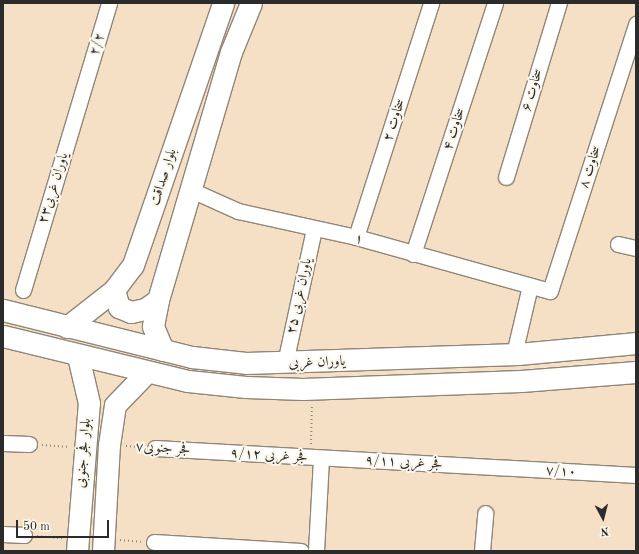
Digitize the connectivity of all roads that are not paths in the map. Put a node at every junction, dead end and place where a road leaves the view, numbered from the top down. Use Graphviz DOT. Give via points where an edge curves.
graph roads {
  1 [pos="109,3"];
  2 [pos="223,3"];
  3 [pos="251,3"];
  4 [pos="431,3"];
  5 [pos="495,3"];
  6 [pos="559,3"];
  7 [pos="636,24"];
  8 [pos="84,85"];
  9 [pos="506,177"];
  10 [pos="189,189"];
  11 [pos="314,229"];
  12 [pos="356,238"];
  13 [pos="618,244"];
  14 [pos="636,248"];
  15 [pos="413,254"];
  16 [pos="530,286"];
  17 [pos="23,290"];
  18 [pos="114,290"];
  19 [pos="158,300"];
  20 [pos="3,310"];
  21 [pos="67,327"];
  22 [pos="3,336"];
  23 [pos="636,343"];
  24 [pos="163,350"];
  25 [pos="514,354"];
  26 [pos="78,356"];
  27 [pos="432,357"];
  28 [pos="285,364"];
  29 [pos="147,372"];
  30 [pos="636,372"];
  31 [pos="432,384"];
  32 [pos="88,403"];
  33 [pos="115,405"];
  34 [pos="3,443"];
  35 [pos="29,444"];
  36 [pos="155,448"];
  37 [pos="218,452"];
  38 [pos="316,457"];
  39 [pos="486,467"];
  40 [pos="636,476"];
  41 [pos="485,513"];
  42 [pos="3,534"];
  43 [pos="24,535"];
  44 [pos="154,542"];
  45 [pos="77,545"];
  46 [pos="104,545"];
  47 [pos="301,551"];
  48 [pos="316,551"];
  49 [pos="482,551"];
  1 -- 8 [label="street, ۲/۲"];
  2 -- 18 [label="main road, بلوار صداقت" via="133,265"];
  3 -- 10 [label="main road, بلوار صداقت" via="231,52"];
  4 -- 12 [label="street, سخاوت ۲"];
  5 -- 15 [label="street, سخاوت ۴"];
  6 -- 9 [label="street, سخاوت ۶"];
  7 -- 16 [label="street, سخاوت ۸" via="550,291"];
  8 -- 17 [label="street, یاوران غربی۲۳"];
  10 -- 11 [label="street, ۱" via="238,210"];
  10 -- 19 [label="main road, بلوار صداقت"];
  11 -- 12 [label="street, ۱"];
  11 -- 28 [label="street, یاوران غربی ۲۵"];
  12 -- 15 [label="street, ۱"];
  13 -- 14 [label="street"];
  15 -- 16 [label="street, ۱"];
  16 -- 25 [label="street"];
  18 -- 19 [label="main road" via="119,307 131,312 145,309"];
  18 -- 21 [label="main road, بلوار صداقت"];
  19 -- 24 [label="main road, بلوار صداقت" via="153,326"];
  20 -- 21 [label="main road, یاوران غربی"];
  21 -- 24 [label="main road, یاوران غربی"];
  22 -- 26 [label="main road, یاوران غربی"];
  23 -- 25 [label="main road, یاوران غربی"];
  24 -- 28 [label="main road, یاوران غربی" via="239,363"];
  25 -- 27 [label="main road, یاوران غربی"];
  26 -- 29 [label="main road, یاوران غربی"];
  26 -- 32 [label="main road, بلوار فجر جنوبی"];
  27 -- 28 [label="main road, یاوران غربی"];
  27 -- 31 [label="main road"];
  29 -- 31 [label="main road, یاوران غربی" via="202,383 313,389"];
  29 -- 33 [label="main road"];
  30 -- 31 [label="main road, یاوران غربی"];
  32 -- 33 [label="main road" via="97,397 108,399"];
  32 -- 45 [label="main road, بلوار فجر جنوبی" via="82,448"];
  33 -- 46 [label="main road, بلوار فجر جنوبی" via="109,445"];
  34 -- 35 [label="street"];
  36 -- 37 [label="street, فجر جنوبی۷"];
  37 -- 38 [label="street, ۹/۱۲ فجر غربی"];
  38 -- 39 [label="street, ۹/۱۱ فجر غربی"];
  38 -- 48 [label="street"];
  39 -- 40 [label="street, ۷/۱۰"];
  41 -- 49 [label="street"];
  42 -- 43 [label="street"];
  44 -- 47 [label="street"];
}
